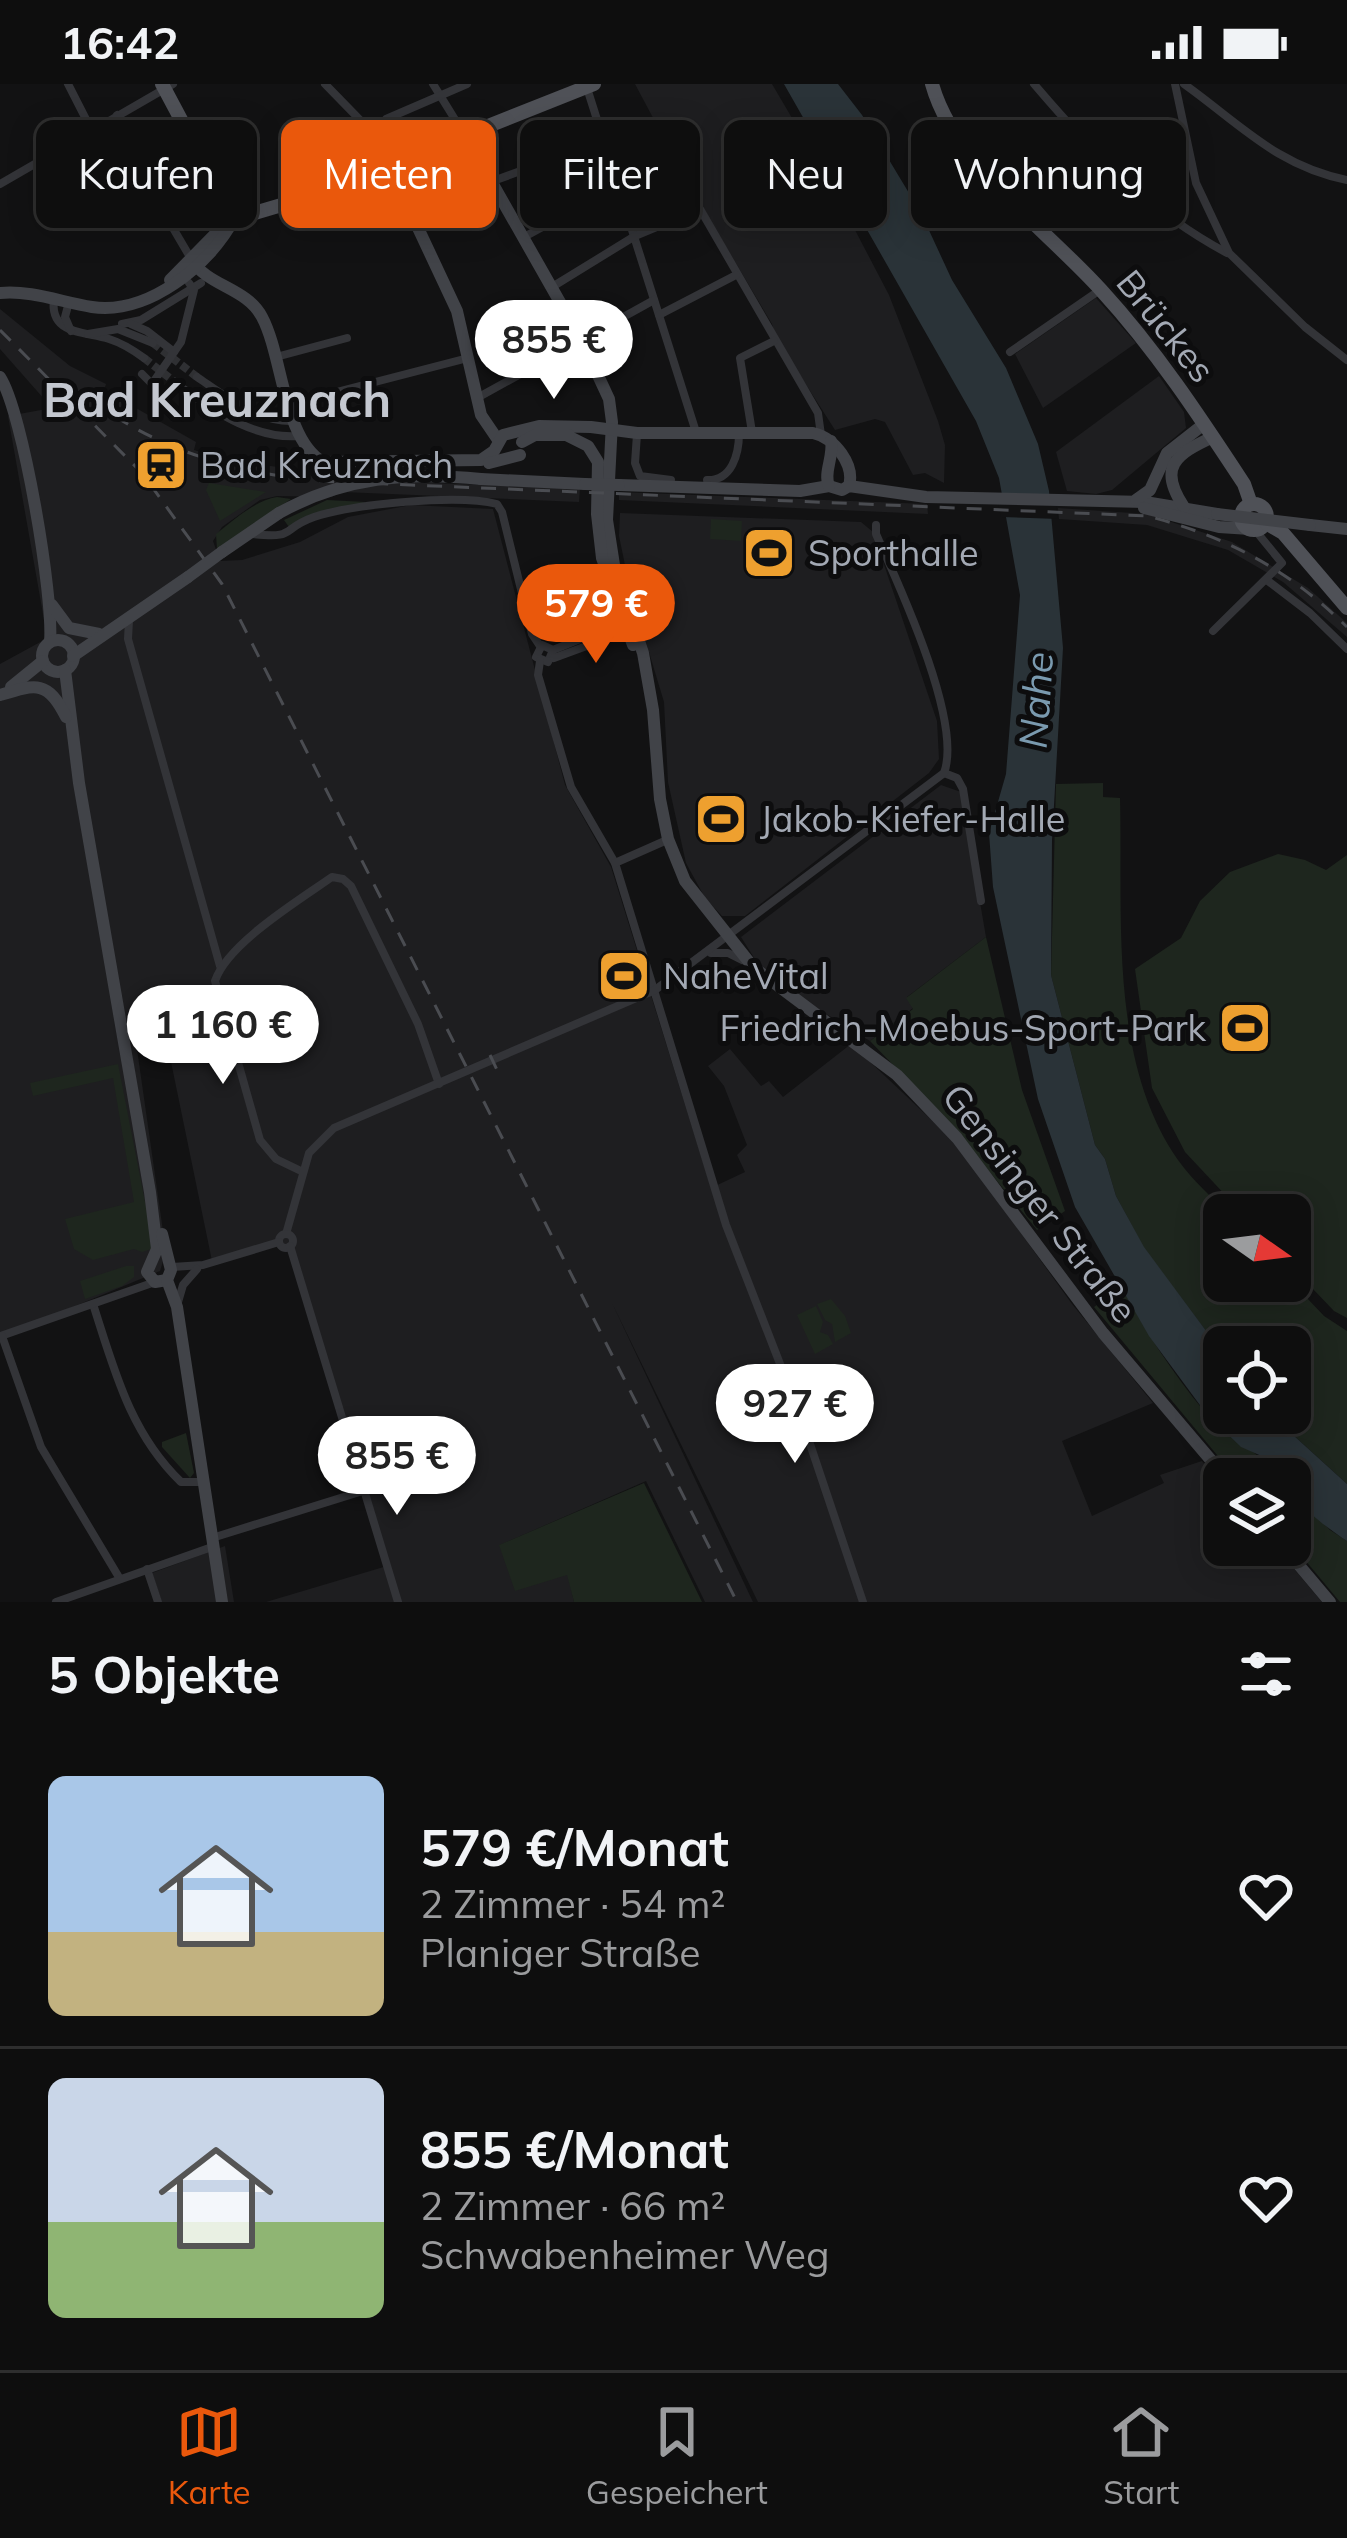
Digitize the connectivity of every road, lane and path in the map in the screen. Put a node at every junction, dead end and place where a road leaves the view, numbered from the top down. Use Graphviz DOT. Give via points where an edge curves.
graph roads {
  1 [pos="325,84"];
  2 [pos="434,84"];
  3 [pos="467,84"];
  4 [pos="932,84"];
  5 [pos="1034,84"];
  6 [pos="1180,84"];
  7 [pos="166,85"];
  8 [pos="591,86"];
  9 [pos="70,89"];
  10 [pos="441,98"];
  11 [pos="117,115"];
  12 [pos="86,120"];
  13 [pos="108,120"];
  14 [pos="119,120"];
  15 [pos="184,120"];
  16 [pos="360,120"];
  17 [pos="385,120"];
  18 [pos="455,120"];
  19 [pos="599,120"];
  20 [pos="496,123"];
  21 [pos="36,162"];
  22 [pos="1347,180"];
  23 [pos="0,184"];
  24 [pos="496,192"];
  25 [pos="175,228"];
  26 [pos="219,228"];
  27 [pos="418,228"];
  28 [pos="539,228"];
  29 [pos="632,228"];
  30 [pos="635,236"];
  31 [pos="522,237"];
  32 [pos="1228,253"];
  33 [pos="196,263"];
  34 [pos="736,275"];
  35 [pos="552,287"];
  36 [pos="2,290"];
  37 [pos="1101,290"];
  38 [pos="61,300"];
  39 [pos="654,300"];
  40 [pos="659,315"];
  41 [pos="72,332"];
  42 [pos="107,333"];
  43 [pos="347,338"];
  44 [pos="582,341"];
  45 [pos="774,341"];
  46 [pos="153,343"];
  47 [pos="1010,352"];
  48 [pos="276,357"];
  49 [pos="144,358"];
  50 [pos="174,358"];
  51 [pos="468,358"];
  52 [pos="1347,360"];
  53 [pos="142,374"];
  54 [pos="0,377"];
  55 [pos="197,377"];
  56 [pos="185,390"];
  57 [pos="477,398"];
  58 [pos="290,404"];
  59 [pos="613,411"];
  60 [pos="262,415"];
  61 [pos="298,428"];
  62 [pos="258,430"];
  63 [pos="1209,430"];
  64 [pos="612,431"];
  65 [pos="696,432"];
  66 [pos="746,432"];
  67 [pos="638,433"];
  68 [pos="566,435"];
  69 [pos="826,437"];
  70 [pos="518,444"];
  71 [pos="500,451"];
  72 [pos="829,477"];
  73 [pos="850,477"];
  74 [pos="485,479"];
  75 [pos="671,479"];
  76 [pos="707,480"];
  77 [pos="554,483"];
  78 [pos="614,486"];
  79 [pos="1132,502"];
  80 [pos="1184,507"];
  81 [pos="276,514"];
  82 [pos="876,525"];
  83 [pos="1257,528"];
  84 [pos="1347,529"];
  85 [pos="288,532"];
  86 [pos="247,533"];
  87 [pos="1268,581"];
  88 [pos="45,588"];
  89 [pos="612,591"];
  90 [pos="155,599"];
  91 [pos="52,605"];
  92 [pos="1347,608"];
  93 [pos="122,624"];
  94 [pos="629,625"];
  95 [pos="598,630"];
  96 [pos="1214,631"];
  97 [pos="99,634"];
  98 [pos="64,646"];
  99 [pos="540,646"];
  100 [pos="1347,649"];
  101 [pos="552,654"];
  102 [pos="540,662"];
  103 [pos="53,668"];
  104 [pos="0,695"];
  105 [pos="66,718"];
  106 [pos="72,734"];
  107 [pos="944,773"];
  108 [pos="668,839"];
  109 [pos="615,863"];
  110 [pos="981,902"];
  111 [pos="711,919"];
  112 [pos="752,919"];
  113 [pos="727,938"];
  114 [pos="704,955"];
  115 [pos="645,962"];
  116 [pos="220,966"];
  117 [pos="753,967"];
  118 [pos="671,979"];
  119 [pos="655,990"];
  120 [pos="439,1084"];
  121 [pos="301,1171"];
  122 [pos="151,1192"];
  123 [pos="282,1238"];
  124 [pos="199,1268"];
  125 [pos="162,1273"];
  126 [pos="94,1304"];
  127 [pos="177,1307"];
  128 [pos="1,1336"];
  129 [pos="182,1345"];
  130 [pos="1209,1458"];
  131 [pos="205,1482"];
  132 [pos="366,1490"];
  133 [pos="213,1540"];
  134 [pos="1300,1566"];
  135 [pos="147,1569"];
  136 [pos="120,1579"];
  137 [pos="56,1602"];
  138 [pos="158,1602"];
  139 [pos="225,1602"];
  140 [pos="398,1602"];
  141 [pos="863,1602"];
  142 [pos="1330,1602"];
  1 -- 16 [label="street"];
  2 -- 10 [label="street"];
  3 -- 10 [label="street"];
  4 -- 37 [label="main road, Brückes" via="968,152"];
  5 -- 32 [label="street" via="1095,156 1180,226"];
  6 -- 22 [label="street" via="1268,150"];
  6 -- 32 [label="street" via="1196,183"];
  7 -- 11 [label="street"];
  7 -- 15 [label="main road"];
  8 -- 19 [label="street"];
  8 -- 20 [label="main road"];
  9 -- 12 [label="street"];
  10 -- 17 [label="street"];
  10 -- 18 [label="street"];
  11 -- 13 [label="street"];
  11 -- 14 [label="street"];
  21 -- 23 [label="street"];
  24 -- 31 [label="street"];
  25 -- 33 [label="street"];
  26 -- 33 [label="street"];
  27 -- 51 [label="street" via="457,311"];
  28 -- 31 [label="street"];
  29 -- 30 [label="street"];
  30 -- 34 [label="street" via="700,209"];
  30 -- 35 [label="street"];
  30 -- 39 [label="street"];
  31 -- 35 [label="street"];
  32 -- 52 [label="street"];
  33 -- 38 [label="street" via="182,280 132,304"];
  33 -- 48 [label="street" via="257,309"];
  34 -- 40 [label="street"];
  34 -- 45 [label="street"];
  35 -- 44 [label="street"];
  36 -- 38 [label="street"];
  37 -- 47 [label="street"];
  37 -- 63 [label="main road, Brückes"];
  38 -- 41 [label="street"];
  38 -- 41 [label="street" via="56,320"];
  39 -- 40 [label="street"];
  39 -- 44 [label="street"];
  40 -- 65 [label="street"];
  41 -- 42 [label="street"];
  42 -- 46 [label="street"];
  42 -- 49 [label="street"];
  43 -- 48 [label="street"];
  44 -- 57 [label="street"];
  44 -- 59 [label="street"];
  45 -- 66 [label="street" via="740,358"];
  45 -- 69 [label="street"];
  48 -- 58 [label="street"];
  50 -- 50 [label="street" via="147,331 125,324 195,286"];
  50 -- 53 [label="street" via="153,383"];
  51 -- 57 [label="street"];
  51 -- 58 [label="street"];
  54 -- 88 [label="street" via="16,413"];
  55 -- 60 [label="street"];
  56 -- 62 [label="street"];
  57 -- 71 [label="street"];
  58 -- 61 [label="street"];
  59 -- 64 [label="street, Gensinger Straße"];
  59 -- 67 [label="street"];
  60 -- 61 [label="street"];
  60 -- 62 [label="street"];
  61 -- 62 [label="street" via="277,436"];
  61 -- 71 [label="street" via="313,456 332,464 482,465"];
  63 -- 79 [label="street" via="1167,453 1150,490"];
  63 -- 80 [label="street" via="1173,465"];
  63 -- 83 [label="main road, Brückes" via="1244,484 1251,504 1241,516"];
  64 -- 67 [label="street"];
  64 -- 68 [label="street"];
  64 -- 70 [label="street" via="539,426"];
  64 -- 78 [label="street, Gensinger Straße"];
  65 -- 66 [label="street"];
  65 -- 67 [label="street"];
  66 -- 69 [label="street"];
  66 -- 76 [label="street" via="728,472"];
  67 -- 75 [label="street" via="640,476"];
  67 -- 78 [label="street" via="621,444"];
  68 -- 70 [label="street"];
  68 -- 89 [label="street, Gensinger Straße" via="588,446 600,468 599,536"];
  69 -- 72 [label="street"];
  69 -- 73 [label="street"];
  70 -- 71 [label="street"];
  70 -- 71 [label="street"];
  70 -- 77 [label="street" via="526,470"];
  71 -- 74 [label="street" via="501,470"];
  72 -- 73 [label="street" via="838,465"];
  72 -- 73 [label="street" via="839,490"];
  72 -- 78 [label="street" via="800,491"];
  73 -- 79 [label="street" via="926,497"];
  74 -- 77 [label="street"];
  74 -- 81 [label="street, bridge" via="382,477"];
  77 -- 78 [label="street, bridge"];
  78 -- 94 [label="street, Gensinger Straße" via="608,520"];
  79 -- 80 [label="street"];
  79 -- 83 [label="street" via="1219,527"];
  80 -- 84 [label="street, bridge"];
  81 -- 85 [label="street" via="274,529"];
  81 -- 86 [label="street"];
  82 -- 107 [label="street" via="939,698 948,734"];
  83 -- 87 [label="street" via="1282,563"];
  83 -- 92 [label="main road" via="1283,533"];
  85 -- 86 [label="street"];
  85 -- 99 [label="street" via="314,517 382,506 496,504"];
  86 -- 90 [label="street, bridge"];
  87 -- 96 [label="street"];
  87 -- 100 [label="street"];
  88 -- 91 [label="street"];
  88 -- 98 [label="street"];
  89 -- 94 [label="street, Gensinger Straße"];
  89 -- 95 [label="street"];
  90 -- 93 [label="street"];
  90 -- 97 [label="street"];
  91 -- 97 [label="street" via="69,628"];
  91 -- 98 [label="street"];
  93 -- 98 [label="street"];
  93 -- 116 [label="street"];
  94 -- 95 [label="street"];
  94 -- 101 [label="street"];
  94 -- 108 [label="street, Gensinger Straße" via="653,710"];
  95 -- 101 [label="street"];
  97 -- 98 [label="street"];
  98 -- 103 [label="street"];
  98 -- 103 [label="street" via="44,648"];
  99 -- 101 [label="street"];
  99 -- 102 [label="street"];
  101 -- 102 [label="street"];
  102 -- 109 [label="street" via="571,787"];
  103 -- 105 [label="street"];
  103 -- 106 [label="street"];
  104 -- 105 [label="street" via="43,688"];
  105 -- 106 [label="street"];
  106 -- 122 [label="street"];
  107 -- 110 [label="street" via="963,789"];
  107 -- 112 [label="street"];
  108 -- 109 [label="street"];
  108 -- 111 [label="street, Gensinger Straße"];
  109 -- 115 [label="street"];
  111 -- 112 [label="street" via="729,926"];
  111 -- 113 [label="street, Gensinger Straße"];
  112 -- 113 [label="street"];
  113 -- 114 [label="street"];
  113 -- 117 [label="street, Gensinger Straße"];
  114 -- 117 [label="street" via="728,953"];
  114 -- 118 [label="street"];
  115 -- 118 [label="street"];
  115 -- 119 [label="street"];
  116 -- 120 [label="street" via="332,877 343,879 418,1024"];
  116 -- 121 [label="street" via="215,981 260,1140"];
  117 -- 130 [label="street, Gensinger Straße" via="898,1075 957,1138 1103,1333"];
  118 -- 119 [label="street"];
  119 -- 120 [label="street"];
  119 -- 141 [label="street" via="732,1242"];
  120 -- 121 [label="street" via="334,1128"];
  121 -- 123 [label="street"];
  122 -- 125 [label="street"];
  122 -- 125 [label="street"];
  123 -- 124 [label="street"];
  123 -- 132 [label="street" via="292,1240"];
  124 -- 125 [label="street"];
  124 -- 127 [label="street"];
  125 -- 126 [label="street"];
  125 -- 127 [label="street"];
  125 -- 129 [label="street"];
  126 -- 128 [label="street"];
  126 -- 131 [label="street" via="126,1406 147,1443 181,1482"];
  127 -- 129 [label="street"];
  128 -- 136 [label="street" via="41,1447"];
  129 -- 131 [label="street"];
  131 -- 133 [label="street"];
  132 -- 133 [label="street"];
  132 -- 140 [label="street"];
  133 -- 135 [label="street"];
  133 -- 139 [label="street"];
  134 -- 142 [label="street"];
  135 -- 136 [label="street"];
  135 -- 138 [label="street"];
  136 -- 137 [label="street"];
}
